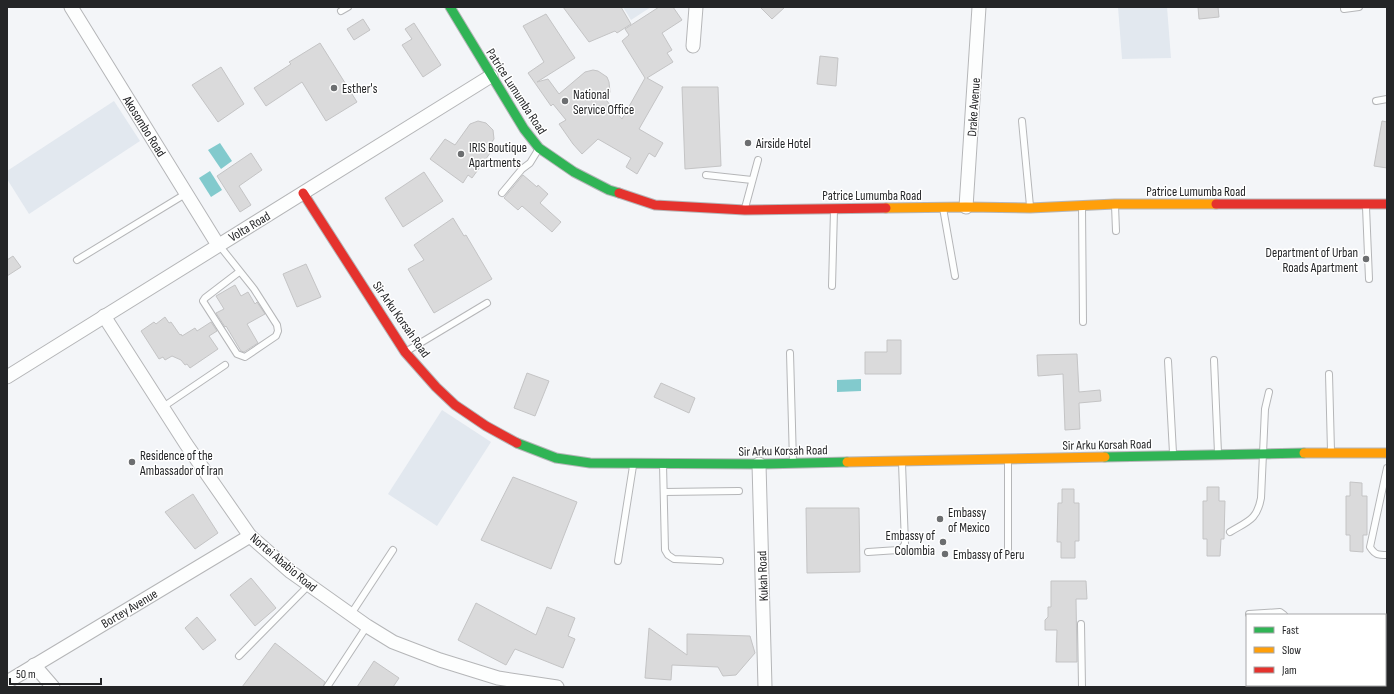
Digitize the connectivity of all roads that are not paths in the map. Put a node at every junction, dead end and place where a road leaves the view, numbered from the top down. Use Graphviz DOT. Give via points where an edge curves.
graph roads {
  1 [pos="71,7"];
  2 [pos="348,7"];
  3 [pos="450,7"];
  4 [pos="696,7"];
  5 [pos="979,7"];
  6 [pos="1359,7"];
  7 [pos="1344,9"];
  8 [pos="341,11"];
  9 [pos="693,46"];
  10 [pos="491,76"];
  11 [pos="1387,99"];
  12 [pos="1376,101"];
  13 [pos="1022,121"];
  14 [pos="539,148"];
  15 [pos="758,160"];
  16 [pos="706,175"];
  17 [pos="752,180"];
  18 [pos="187,193"];
  19 [pos="303,193"];
  20 [pos="502,193"];
  21 [pos="1115,204"];
  22 [pos="1387,204"];
  23 [pos="1366,205"];
  24 [pos="1082,206"];
  25 [pos="966,207"];
  26 [pos="834,208"];
  27 [pos="942,208"];
  28 [pos="1030,208"];
  29 [pos="745,210"];
  30 [pos="1116,231"];
  31 [pos="218,245"];
  32 [pos="77,260"];
  33 [pos="239,272"];
  34 [pos="955,276"];
  35 [pos="1369,279"];
  36 [pos="832,286"];
  37 [pos="487,303"];
  38 [pos="104,316"];
  39 [pos="1083,322"];
  40 [pos="405,352"];
  41 [pos="790,353"];
  42 [pos="1214,360"];
  43 [pos="1168,361"];
  44 [pos="225,365"];
  45 [pos="1329,374"];
  46 [pos="7,377"];
  47 [pos="1269,392"];
  48 [pos="163,407"];
  49 [pos="1331,452"];
  50 [pos="1387,453"];
  51 [pos="1263,454"];
  52 [pos="1218,455"];
  53 [pos="1173,456"];
  54 [pos="1008,459"];
  55 [pos="902,461"];
  56 [pos="793,463"];
  57 [pos="633,464"];
  58 [pos="663,464"];
  59 [pos="759,464"];
  60 [pos="1387,468"];
  61 [pos="739,491"];
  62 [pos="664,492"];
  63 [pos="1230,532"];
  64 [pos="250,536"];
  65 [pos="1008,549"];
  66 [pos="393,550"];
  67 [pos="868,552"];
  68 [pos="1387,555"];
  69 [pos="618,560"];
  70 [pos="720,561"];
  71 [pos="309,585"];
  72 [pos="351,614"];
  73 [pos="1249,614"];
  74 [pos="1283,614"];
  75 [pos="1081,624"];
  76 [pos="366,626"];
  77 [pos="239,656"];
  78 [pos="34,665"];
  79 [pos="7,682"];
  80 [pos="1364,686"];
  81 [pos="53,687"];
  82 [pos="327,687"];
  83 [pos="557,687"];
  84 [pos="765,687"];
  85 [pos="1082,687"];
  86 [pos="1351,687"];
  87 [pos="1387,687"];
  1 -- 18 [label="street, Akosombo Road"];
  2 -- 8 [label="lane"];
  3 -- 10 [label="street, Patrice Lumumba Road"];
  4 -- 9 [label="street"];
  5 -- 25 [label="street, Drake Avenue"];
  6 -- 7 [label="lane"];
  10 -- 14 [label="street, Patrice Lumumba Road"];
  10 -- 19 [label="street, Volta Road"];
  11 -- 12 [label="lane"];
  13 -- 28 [label="lane"];
  14 -- 20 [label="lane" via="530,163"];
  14 -- 29 [label="street, Patrice Lumumba Road" via="574,172 609,190 655,206"];
  15 -- 17 [label="lane"];
  16 -- 17 [label="lane"];
  17 -- 29 [label="lane"];
  18 -- 31 [label="street, Akosombo Road"];
  18 -- 32 [label="lane"];
  19 -- 31 [label="street, Volta Road"];
  19 -- 40 [label="street, Sir Arku Korsah Road"];
  21 -- 23 [label="street, Patrice Lumumba Road"];
  21 -- 24 [label="street, Patrice Lumumba Road"];
  21 -- 30 [label="lane"];
  22 -- 23 [label="street, Patrice Lumumba Road"];
  23 -- 35 [label="lane"];
  24 -- 28 [label="street, Patrice Lumumba Road"];
  24 -- 39 [label="lane"];
  25 -- 27 [label="street, Patrice Lumumba Road"];
  25 -- 28 [label="street, Patrice Lumumba Road"];
  26 -- 27 [label="street, Patrice Lumumba Road"];
  26 -- 29 [label="street, Patrice Lumumba Road"];
  26 -- 36 [label="lane"];
  27 -- 34 [label="lane"];
  31 -- 33 [label="lane"];
  31 -- 38 [label="street, Volta Road"];
  33 -- 33 [label="lane" via="203,301 237,354 245,357 276,336 278,331 277,325 254,290"];
  37 -- 40 [label="lane"];
  38 -- 46 [label="street, Volta Road"];
  38 -- 48 [label="street, Nortei Ababio Road"];
  40 -- 57 [label="street, Sir Arku Korsah Road" via="455,405 500,434 544,455 574,461"];
  41 -- 56 [label="lane"];
  42 -- 52 [label="lane"];
  43 -- 53 [label="lane"];
  44 -- 48 [label="lane"];
  45 -- 49 [label="lane"];
  47 -- 51 [label="lane" via="1265,409"];
  48 -- 64 [label="street, Nortei Ababio Road"];
  49 -- 50 [label="street, Sir Arku Korsah Road"];
  49 -- 51 [label="street, Sir Arku Korsah Road"];
  51 -- 52 [label="street, Sir Arku Korsah Road"];
  51 -- 63 [label="lane" via="1259,509 1254,517"];
  52 -- 53 [label="street, Sir Arku Korsah Road"];
  53 -- 54 [label="street, Sir Arku Korsah Road"];
  54 -- 55 [label="street, Sir Arku Korsah Road"];
  54 -- 65 [label="lane"];
  55 -- 56 [label="street, Sir Arku Korsah Road"];
  55 -- 67 [label="lane" via="905,544 898,550"];
  56 -- 59 [label="street, Sir Arku Korsah Road"];
  57 -- 58 [label="street, Sir Arku Korsah Road"];
  57 -- 69 [label="lane"];
  58 -- 59 [label="street, Sir Arku Korsah Road"];
  58 -- 62 [label="lane"];
  59 -- 84 [label="street, Kukah Road"];
  60 -- 68 [label="lane" via="1370,547 1378,555"];
  61 -- 62 [label="lane"];
  62 -- 70 [label="lane" via="665,550 668,555 674,559"];
  64 -- 71 [label="street, Nortei Ababio Road"];
  64 -- 78 [label="street, Bortey Avenue"];
  66 -- 72 [label="lane"];
  71 -- 72 [label="street, Nortei Ababio Road"];
  71 -- 77 [label="lane"];
  72 -- 76 [label="street, Nortei Ababio Road"];
  73 -- 74 [label="lane"];
  75 -- 85 [label="lane"];
  76 -- 82 [label="lane"];
  76 -- 83 [label="street, Nortei Ababio Road" via="393,642 440,660 498,678"];
  78 -- 79 [label="street, Bortey Avenue"];
  78 -- 81 [label="street"];
  80 -- 86 [label="street"];
  80 -- 87 [label="street"];
}
